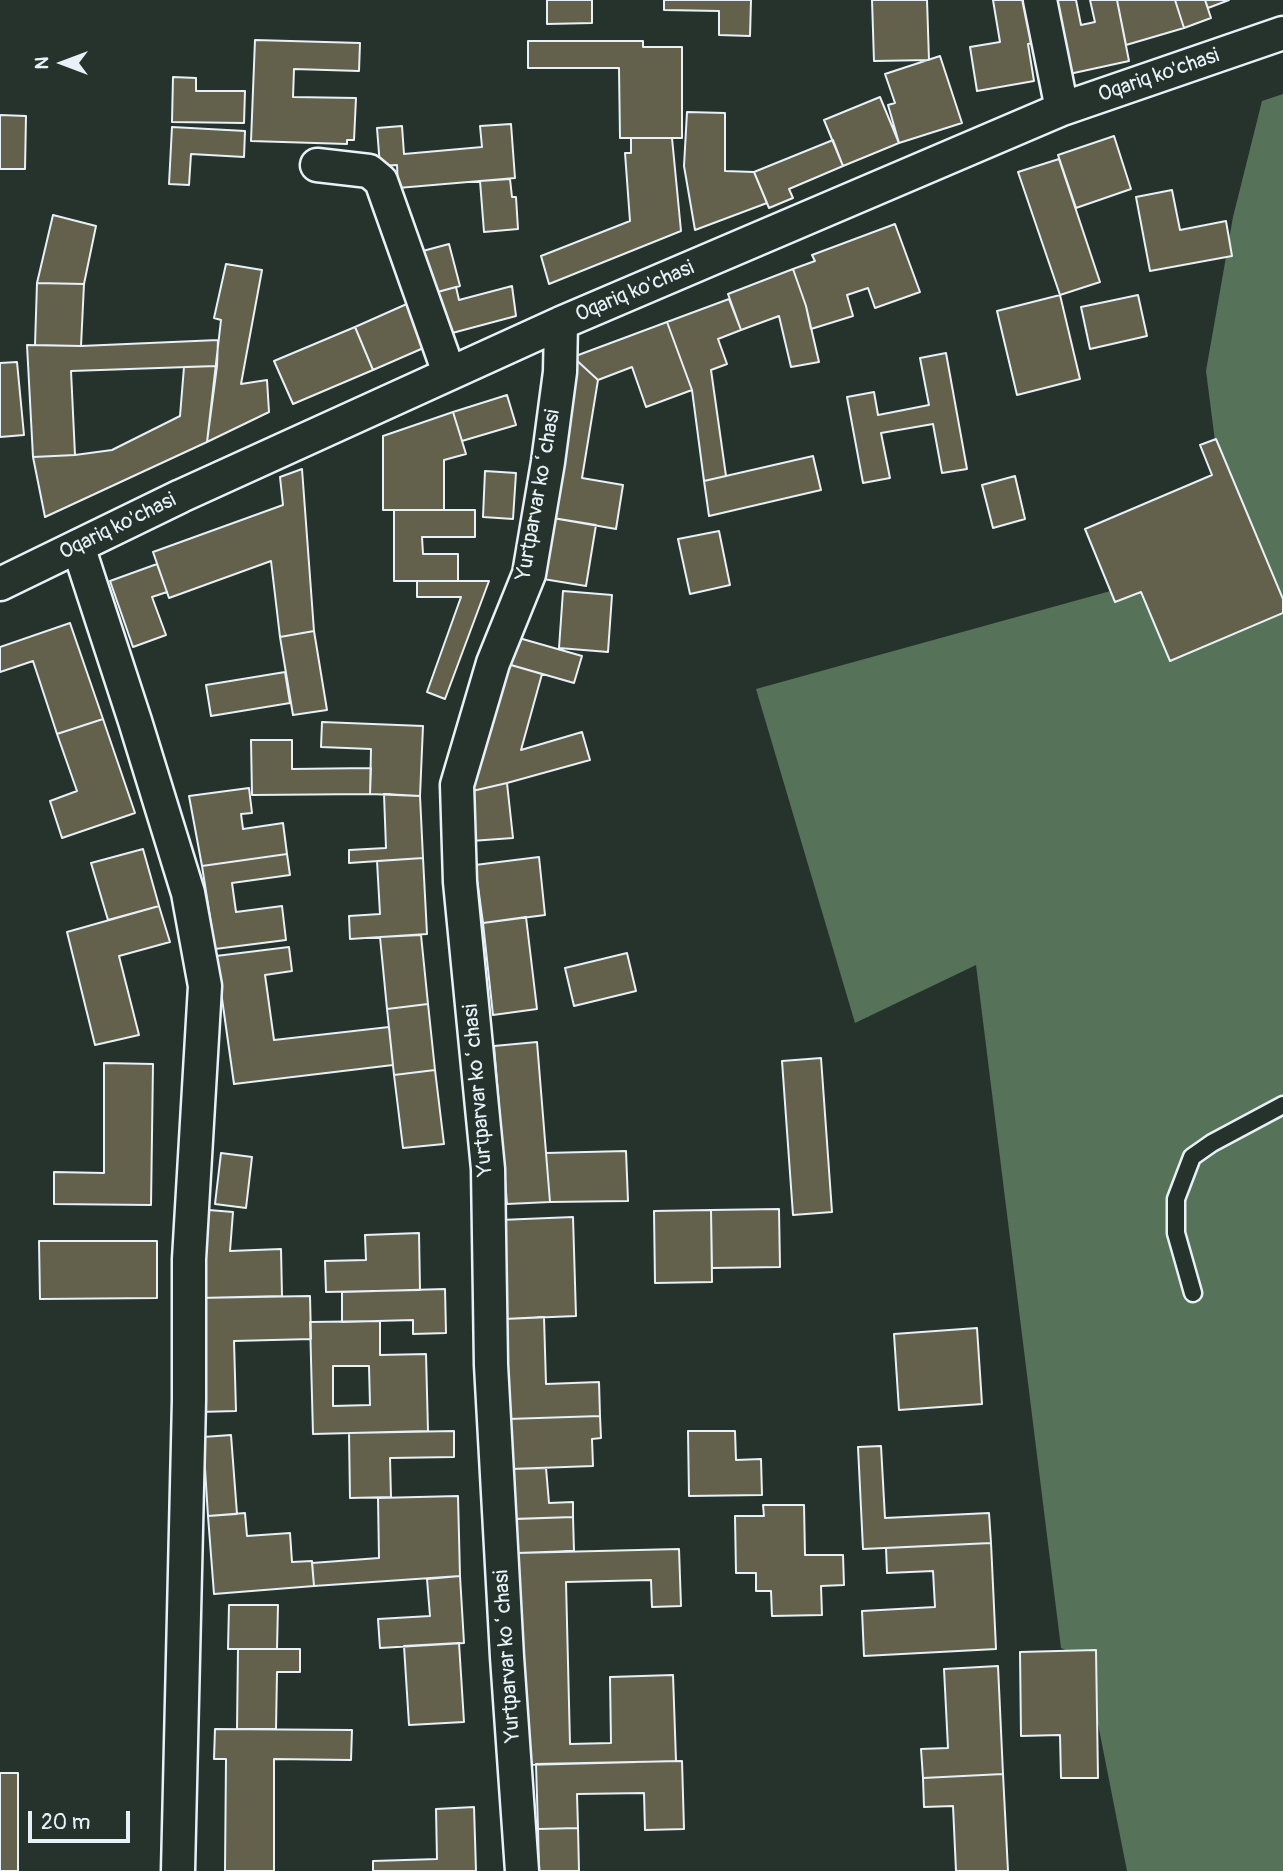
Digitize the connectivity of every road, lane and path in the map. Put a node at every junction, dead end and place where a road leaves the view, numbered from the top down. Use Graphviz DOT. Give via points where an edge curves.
graph roads {
  1 [pos="1040,0"];
  2 [pos="1283,33"];
  3 [pos="1062,109"];
  4 [pos="317,165"];
  5 [pos="562,323"];
  6 [pos="449,373"];
  7 [pos="78,545"];
  8 [pos="0,584"];
  9 [pos="1283,1105"];
  10 [pos="1193,1293"];
  11 [pos="178,1871"];
  12 [pos="522,1871"];
  1 -- 3 [label="street"];
  2 -- 3 [label="street, Oqariq ko'chasi"];
  3 -- 5 [label="street, Oqariq ko'chasi"];
  4 -- 6 [label="street" via="369,171 382,181"];
  5 -- 6 [label="street, Oqariq ko'chasi"];
  5 -- 12 [label="street, Yurtparvar koʻchasi" via="548,462 528,574 493,663 457,785 460,882 488,1169 491,1365"];
  6 -- 7 [label="street, Oqariq ko'chasi"];
  7 -- 8 [label="street, Oqariq ko'chasi"];
  7 -- 11 [label="street" via="188,893 205,986 189,1259"];
  9 -- 10 [label="lane" via="1192,1157 1176,1199 1176,1233"];
}
